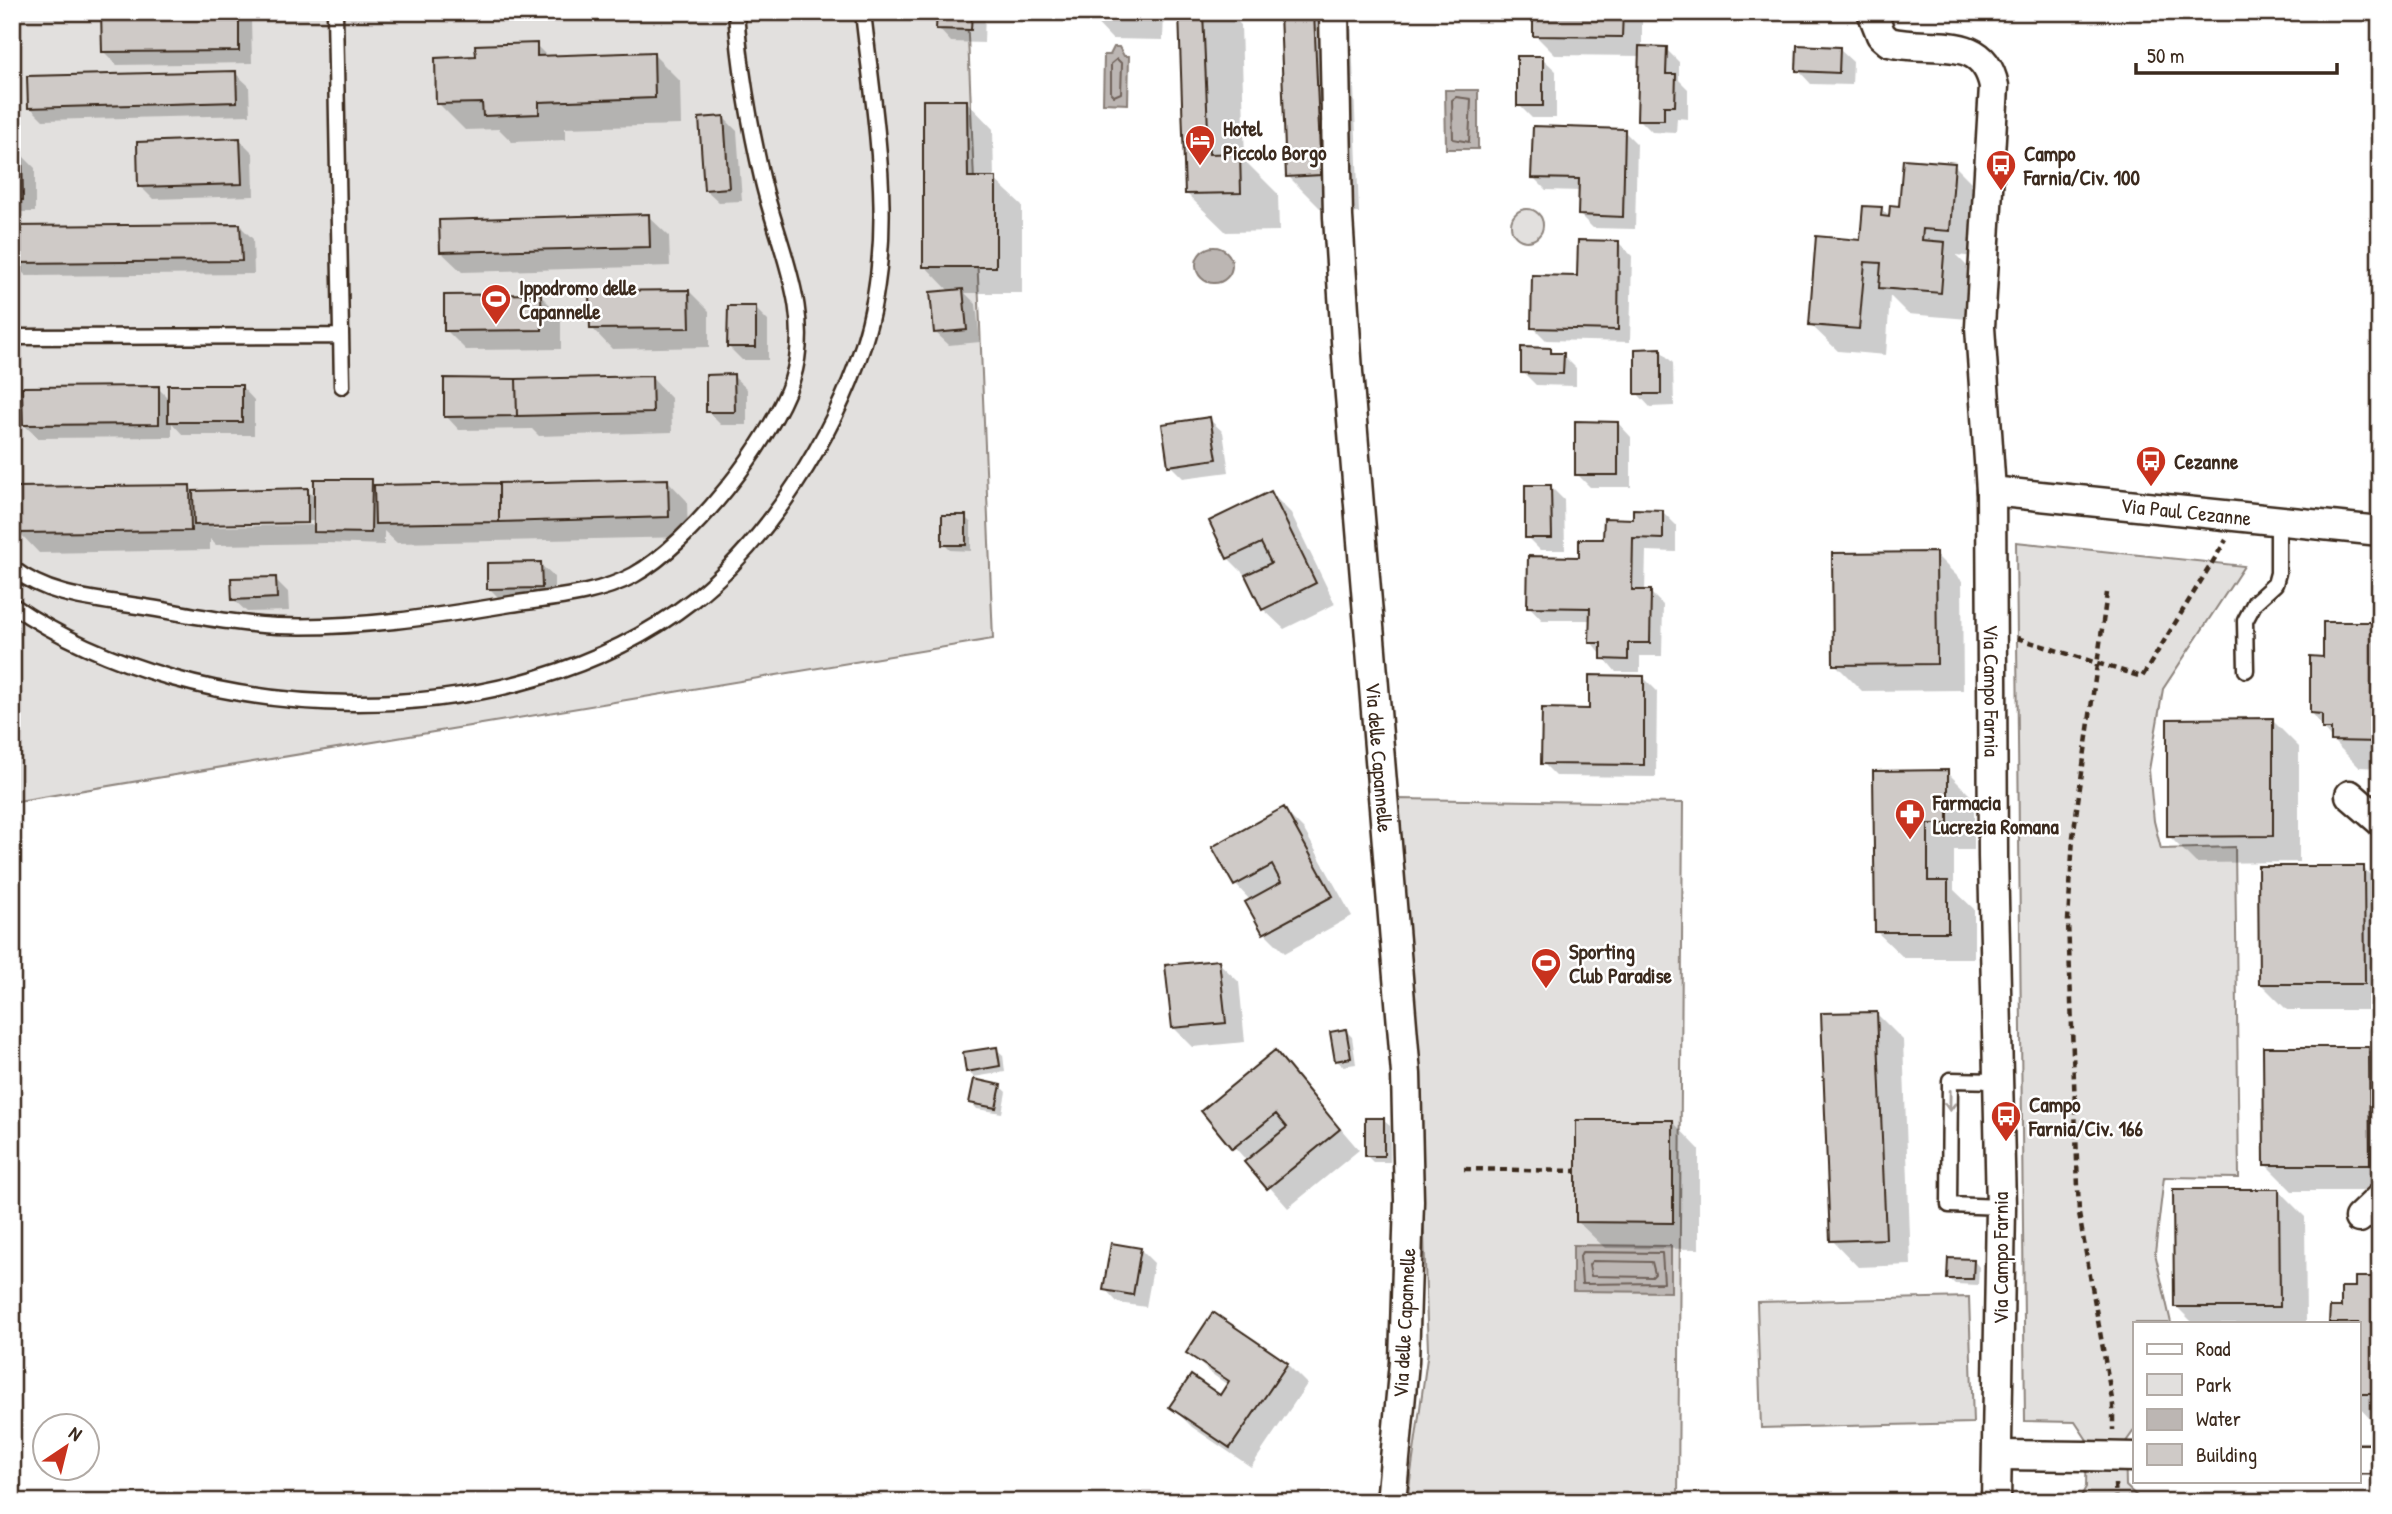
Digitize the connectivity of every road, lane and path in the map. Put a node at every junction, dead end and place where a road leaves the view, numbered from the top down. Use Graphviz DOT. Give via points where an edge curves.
graph roads {
  1 [pos="335,12"];
  2 [pos="736,12"];
  3 [pos="863,12"];
  4 [pos="1334,12"];
  5 [pos="1872,12"];
  6 [pos="341,336"];
  7 [pos="12,337"];
  8 [pos="342,386"];
  9 [pos="1991,491"];
  10 [pos="2238,517"];
  11 [pos="2278,520"];
  12 [pos="2380,531"];
  13 [pos="12,568"];
  14 [pos="2108,593"];
  15 [pos="12,605"];
  16 [pos="1992,631"];
  17 [pos="2097,662"];
  18 [pos="2246,670"];
  19 [pos="2350,795"];
  20 [pos="2380,821"];
  21 [pos="1998,1081"];
  22 [pos="1464,1169"];
  23 [pos="1576,1171"];
  24 [pos="2380,1198"];
  25 [pos="2001,1207"];
  26 [pos="2359,1218"];
  27 [pos="2114,1433"];
  28 [pos="1998,1455"];
  29 [pos="2360,1459"];
  30 [pos="2380,1460"];
  31 [pos="2125,1466"];
  32 [pos="1391,1502"];
  33 [pos="1996,1502"];
  34 [pos="2116,1502"];
  1 -- 6 [label="lane"];
  2 -- 13 [label="lane" via="745,92 764,186 796,302 799,341 791,381 775,416 707,510 668,552 631,576 576,594 413,620 299,627 247,624 57,592"];
  3 -- 15 [label="lane" via="882,220 877,291 863,345 818,446 789,493 741,555 693,600 618,645 532,680 466,693 367,701 297,699 189,683 92,650"];
  4 -- 32 [label="street, Via delle Capannelle" via="1338,217 1348,372 1406,1074 1409,1201 1405,1321"];
  5 -- 9 [label="street, Via Campo Farnia" via="1881,35 1889,42 1973,51 1992,76 1980,327"];
  6 -- 7 [label="lane"];
  6 -- 8 [label="lane"];
  9 -- 10 [label="street, Via Paul Cezanne"];
  9 -- 16 [label="street, Via Campo Farnia"];
  10 -- 11 [label="street, Via Paul Cezanne"];
  10 -- 17 [label="path" via="2215,563 2142,677"];
  11 -- 12 [label="street, Via Paul Cezanne"];
  11 -- 18 [label="lane" via="2275,584 2255,602 2245,621"];
  14 -- 17 [label="path"];
  16 -- 17 [label="path"];
  16 -- 21 [label="street, Via Campo Farnia"];
  17 -- 27 [label="path" via="2073,837 2068,920 2079,1214"];
  19 -- 20 [label="street"];
  21 -- 25 [label="street, Via Campo Farnia"];
  21 -- 25 [label="lane, one-way" via="1950,1080 1949,1205"];
  22 -- 23 [label="path"];
  24 -- 26 [label="street"];
  25 -- 28 [label="street, Via Campo Farnia"];
  28 -- 31 [label="street, bridge" via="2085,1456"];
  28 -- 33 [label="street, Via Campo Farnia"];
  29 -- 30 [label="street"];
  31 -- 34 [label="path"];
}
